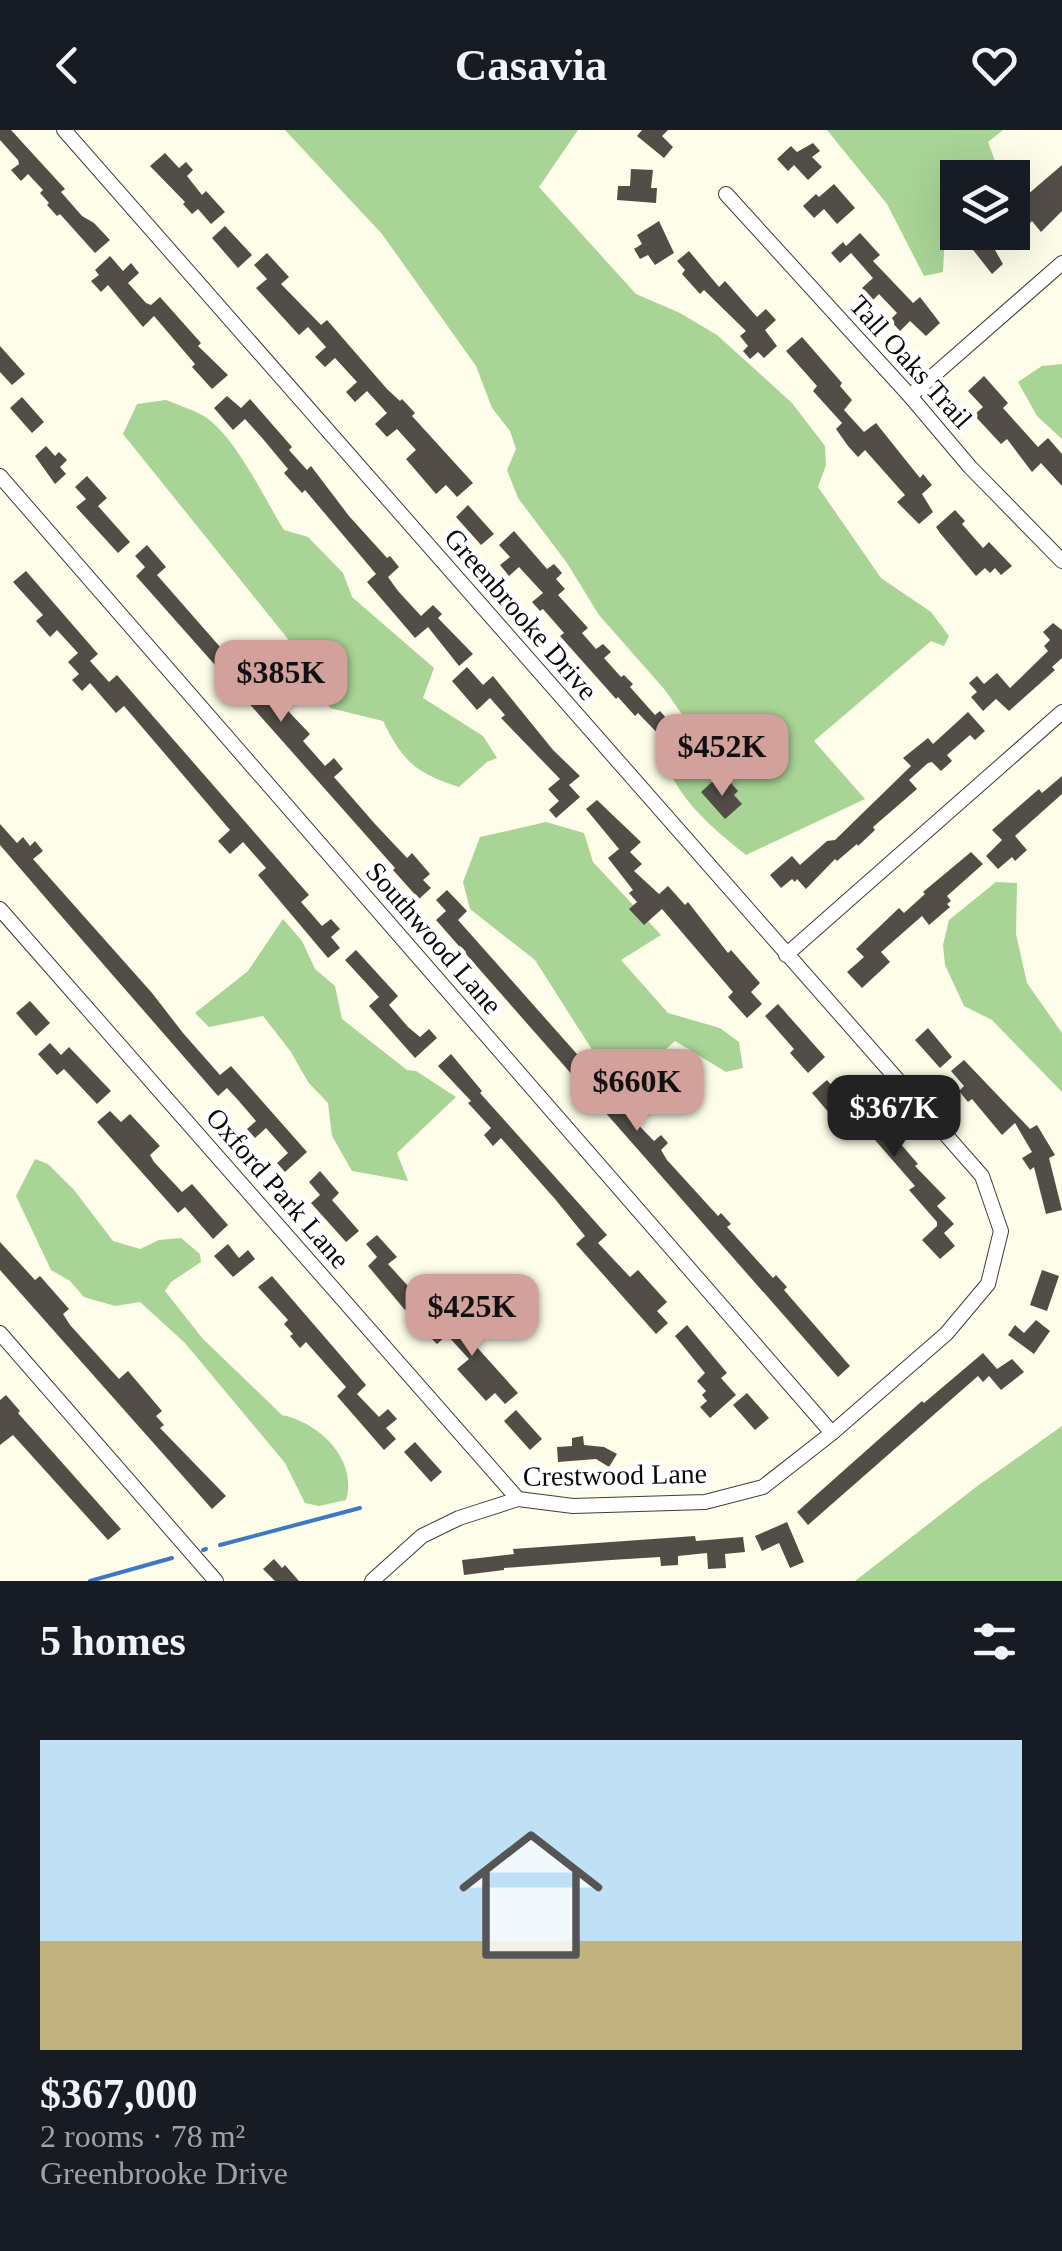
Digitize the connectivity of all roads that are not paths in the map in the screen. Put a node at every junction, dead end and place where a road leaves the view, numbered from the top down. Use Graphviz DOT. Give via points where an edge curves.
graph roads {
  1 [pos="64,130"];
  2 [pos="726,194"];
  3 [pos="1062,263"];
  4 [pos="910,396"];
  5 [pos="0,476"];
  6 [pos="1062,561"];
  7 [pos="1062,712"];
  8 [pos="0,909"];
  9 [pos="786,954"];
  10 [pos="0,1333"];
  11 [pos="946,1334"];
  12 [pos="832,1433"];
  13 [pos="518,1500"];
  14 [pos="216,1581"];
  15 [pos="372,1581"];
  1 -- 9 [label="street, Greenbrooke Drive"];
  2 -- 4 [label="street, Tall Oaks Trail"];
  3 -- 4 [label="street"];
  4 -- 6 [label="street, Tall Oaks Trail"];
  5 -- 12 [label="street, Southwood Lane"];
  7 -- 9 [label="street"];
  8 -- 13 [label="street, Oxford Park Lane"];
  9 -- 11 [label="street, Greenbrooke Drive" via="982,1176 1001,1231 988,1284"];
  10 -- 14 [label="street"];
  11 -- 12 [label="street, Crestwood Lane"];
  12 -- 13 [label="street, Crestwood Lane" via="763,1487 705,1502 573,1506"];
  13 -- 15 [label="street, Crestwood Lane" via="422,1536"];
}
